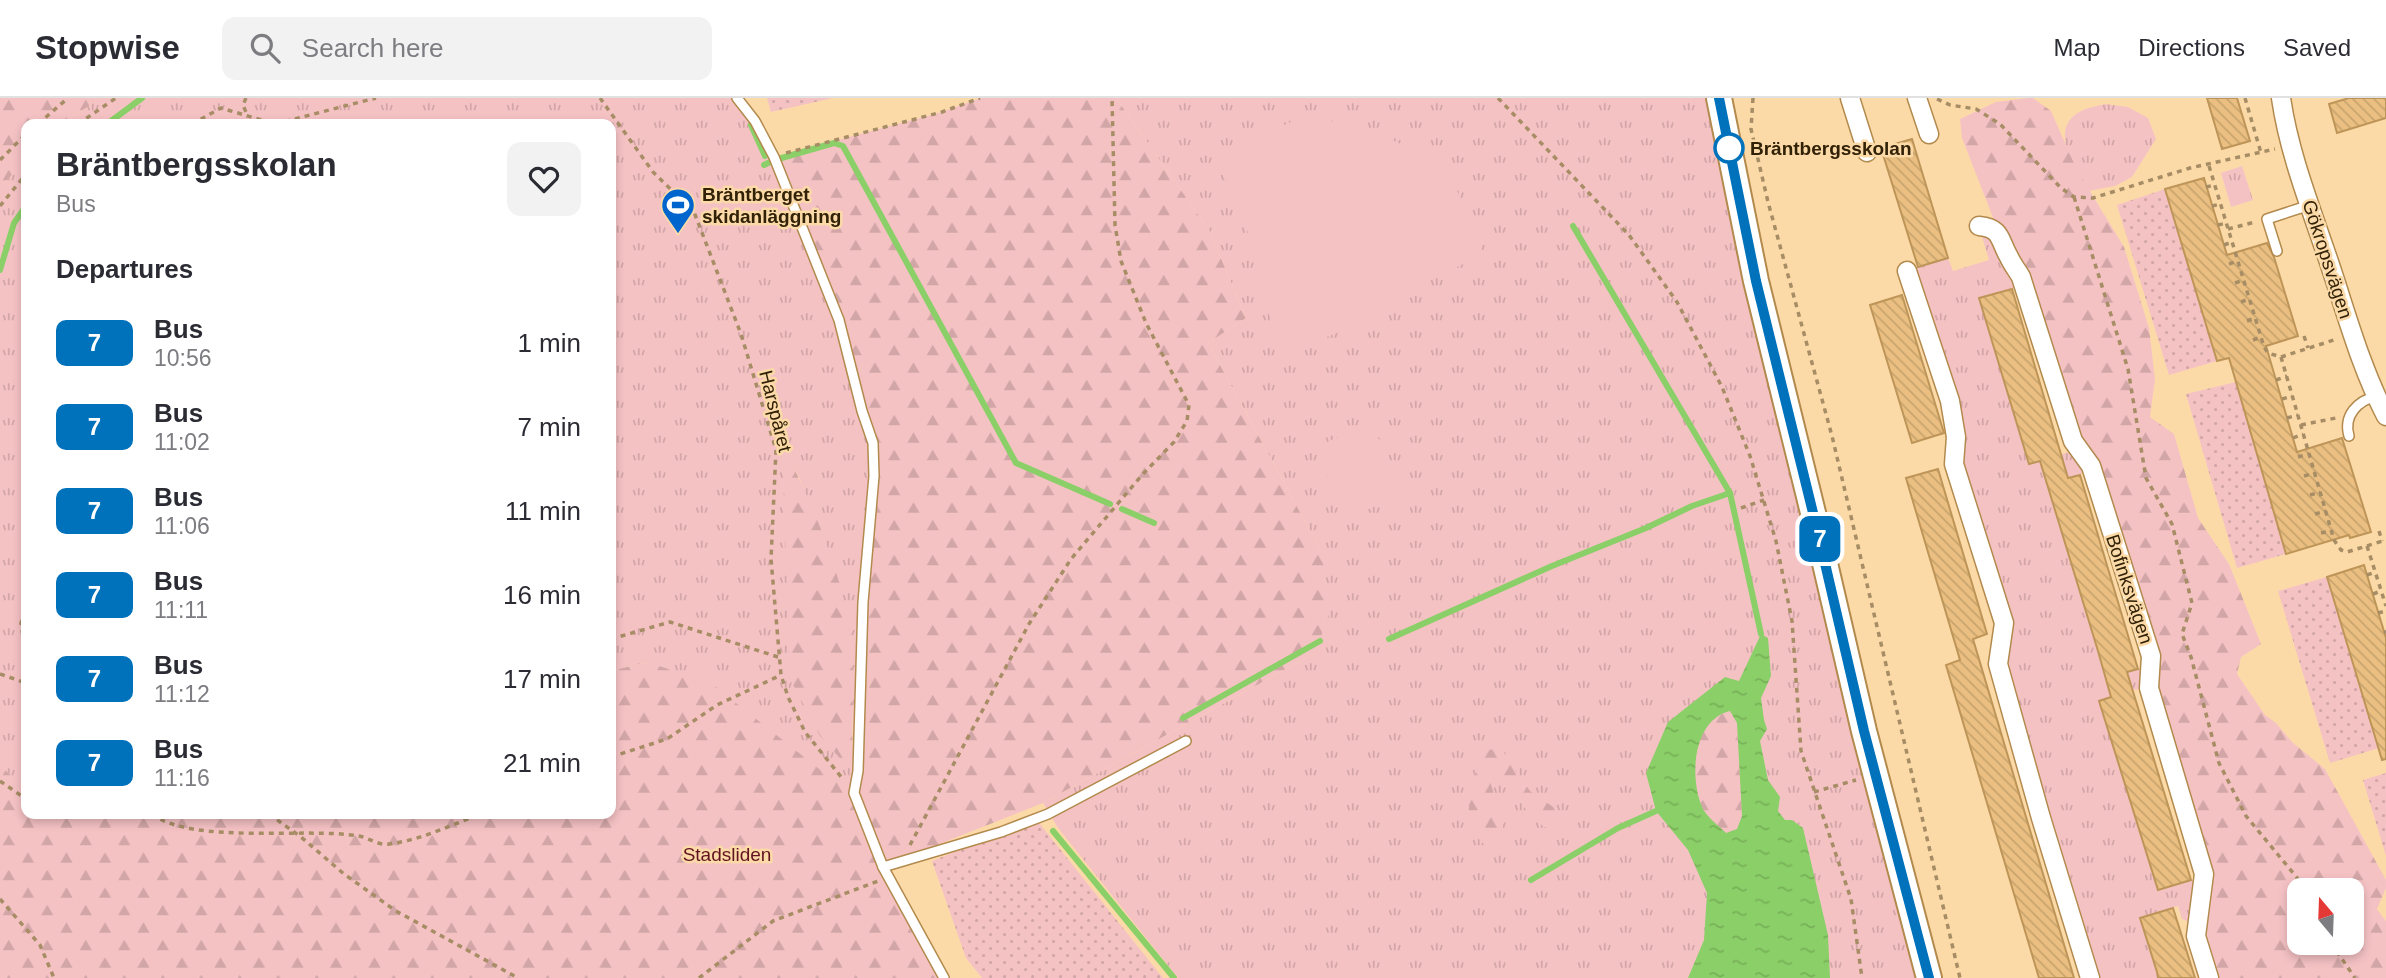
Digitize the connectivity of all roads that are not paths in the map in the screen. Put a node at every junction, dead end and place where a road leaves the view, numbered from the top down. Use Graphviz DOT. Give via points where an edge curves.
graph roads {
  1 [pos="737,98"];
  2 [pos="1719,98"];
  3 [pos="1850,98"];
  4 [pos="1917,98"];
  5 [pos="2281,98"];
  6 [pos="1929,134"];
  7 [pos="1867,152"];
  8 [pos="2310,205"];
  9 [pos="1979,226"];
  10 [pos="2277,251"];
  11 [pos="1907,271"];
  12 [pos="2376,396"];
  13 [pos="2386,416"];
  14 [pos="2349,436"];
  15 [pos="1186,741"];
  16 [pos="883,867"];
  17 [pos="944,978"];
  18 [pos="1929,978"];
  19 [pos="2090,978"];
  20 [pos="2208,978"];
  1 -- 16 [label="lane" via="774,157 839,320 873,443 854,793"];
  2 -- 18 [label="street" via="1756,281 1864,731"];
  3 -- 7 [label="street"];
  4 -- 6 [label="street"];
  5 -- 8 [label="street, Gökropsvägen"];
  8 -- 10 [label="lane" via="2267,219"];
  8 -- 12 [label="street, Gökropsvägen"];
  9 -- 20 [label="street, Bofinksvägen" via="1989,226 1999,234 2021,277 2073,441 2091,466 2151,656 2149,688 2205,879 2196,936"];
  11 -- 19 [label="street" via="1950,401 1956,438 1954,464 2004,623 1998,664"];
  12 -- 13 [label="street, Gökropsvägen"];
  12 -- 14 [label="lane" via="2363,400 2348,419"];
  15 -- 16 [label="lane" via="1048,814"];
  16 -- 17 [label="lane"];
}
